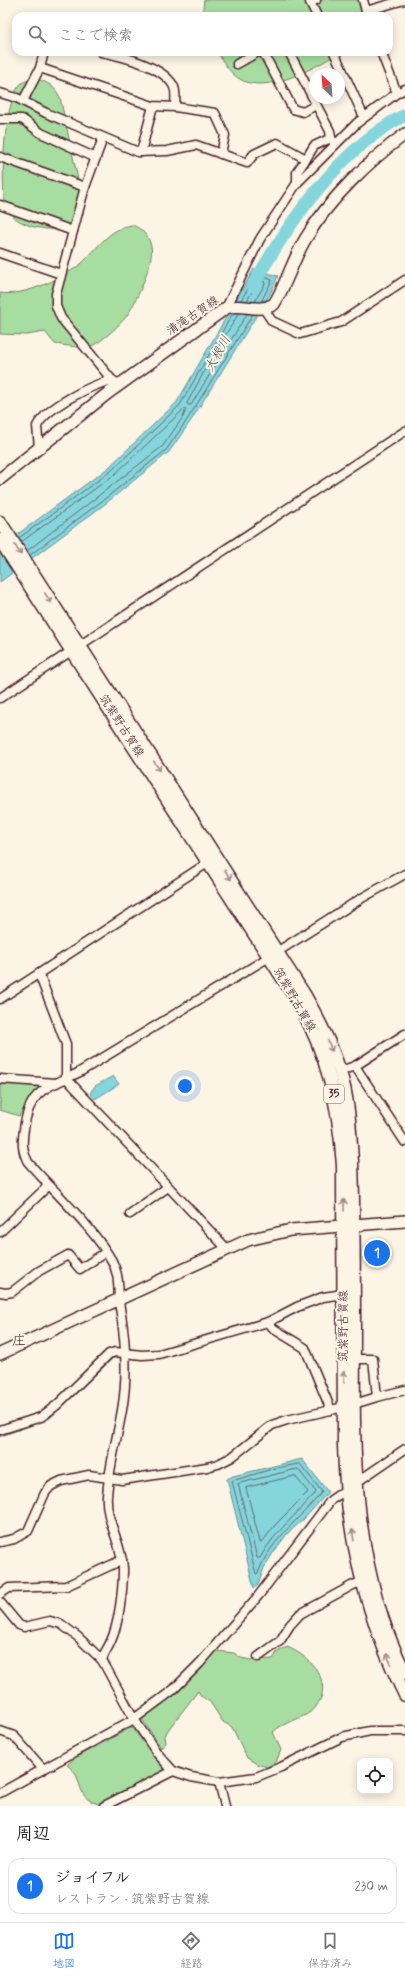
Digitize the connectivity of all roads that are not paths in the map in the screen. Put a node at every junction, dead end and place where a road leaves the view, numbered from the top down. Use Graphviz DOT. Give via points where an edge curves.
graph roads {
  1 [pos="316,0"];
  2 [pos="363,0"];
  3 [pos="404,0"];
  4 [pos="315,12"];
  5 [pos="366,12"];
  6 [pos="372,12"];
  7 [pos="43,56"];
  8 [pos="118,56"];
  9 [pos="251,56"];
  10 [pos="265,56"];
  11 [pos="291,56"];
  12 [pos="336,56"];
  13 [pos="383,56"];
  14 [pos="237,64"];
  15 [pos="40,68"];
  16 [pos="405,89"];
  17 [pos="0,93"];
  18 [pos="397,93"];
  19 [pos="23,101"];
  20 [pos="316,105"];
  21 [pos="153,106"];
  22 [pos="175,107"];
  23 [pos="364,117"];
  24 [pos="0,119"];
  25 [pos="405,134"];
  26 [pos="103,138"];
  27 [pos="333,141"];
  28 [pos="140,152"];
  29 [pos="221,154"];
  30 [pos="0,157"];
  31 [pos="96,158"];
  32 [pos="306,159"];
  33 [pos="296,183"];
  34 [pos="85,187"];
  35 [pos="0,205"];
  36 [pos="73,231"];
  37 [pos="0,253"];
  38 [pos="61,274"];
  39 [pos="405,280"];
  40 [pos="228,307"];
  41 [pos="262,309"];
  42 [pos="116,382"];
  43 [pos="405,431"];
  44 [pos="39,448"];
  45 [pos="0,479"];
  46 [pos="0,522"];
  47 [pos="3,538"];
  48 [pos="76,649"];
  49 [pos="0,698"];
  50 [pos="212,860"];
  51 [pos="405,874"];
  52 [pos="273,954"];
  53 [pos="39,974"];
  54 [pos="0,999"];
  55 [pos="405,1034"];
  56 [pos="355,1066"];
  57 [pos="340,1071"];
  58 [pos="66,1078"];
  59 [pos="0,1079"];
  60 [pos="56,1083"];
  61 [pos="405,1142"];
  62 [pos="48,1186"];
  63 [pos="168,1187"];
  64 [pos="130,1214"];
  65 [pos="405,1221"];
  66 [pos="349,1226"];
  67 [pos="0,1232"];
  68 [pos="227,1250"];
  69 [pos="106,1252"];
  70 [pos="0,1292"];
  71 [pos="344,1294"];
  72 [pos="119,1298"];
  73 [pos="268,1322"];
  74 [pos="125,1353"];
  75 [pos="0,1354"];
  76 [pos="354,1359"];
  77 [pos="405,1390"];
  78 [pos="376,1397"];
  79 [pos="349,1406"];
  80 [pos="331,1410"];
  81 [pos="0,1430"];
  82 [pos="405,1449"];
  83 [pos="109,1479"];
  84 [pos="351,1487"];
  85 [pos="0,1542"];
  86 [pos="122,1560"];
  87 [pos="367,1580"];
  88 [pos="0,1594"];
  89 [pos="0,1602"];
  90 [pos="258,1657"];
  91 [pos="102,1660"];
  92 [pos="405,1673"];
  93 [pos="405,1695"];
  94 [pos="134,1719"];
  95 [pos="405,1730"];
  96 [pos="0,1732"];
  97 [pos="43,1769"];
  98 [pos="173,1771"];
  99 [pos="219,1782"];
  100 [pos="0,1793"];
  101 [pos="104,1806"];
  102 [pos="225,1806"];
  1 -- 4 [label="street" via="310,2"];
  2 -- 5 [label="street"];
  3 -- 6 [label="street"];
  7 -- 15 [label="street"];
  8 -- 22 [label="street" via="134,60 161,74 173,85"];
  9 -- 14 [label="street"];
  10 -- 20 [label="street" via="293,109 303,112"];
  11 -- 20 [label="street"];
  12 -- 23 [label="street"];
  13 -- 18 [label="street"];
  15 -- 19 [label="street"];
  15 -- 21 [label="street"];
  16 -- 18 [label="street"];
  17 -- 19 [label="street"];
  18 -- 23 [label="street"];
  19 -- 26 [label="street"];
  20 -- 27 [label="street"];
  21 -- 22 [label="street"];
  21 -- 28 [label="street"];
  22 -- 29 [label="street" via="215,113 225,134"];
  23 -- 27 [label="street"];
  24 -- 31 [label="street" via="22,119 41,134"];
  25 -- 41 [label="main road" via="366,168 322,215 293,261 274,304"];
  26 -- 28 [label="street"];
  26 -- 31 [label="street"];
  27 -- 32 [label="street" via="314,146"];
  27 -- 33 [label="street"];
  28 -- 29 [label="street" via="167,151 196,145"];
  29 -- 32 [label="street" via="247,163 254,154 278,143"];
  30 -- 34 [label="street"];
  31 -- 34 [label="street"];
  32 -- 33 [label="street" via="297,172"];
  33 -- 40 [label="street" via="260,239"];
  34 -- 36 [label="street"];
  35 -- 36 [label="street"];
  36 -- 38 [label="street"];
  37 -- 38 [label="street"];
  38 -- 42 [label="street" via="56,306 61,318"];
  39 -- 41 [label="street" via="341,322 300,334 272,321"];
  40 -- 41 [label="main road, 清滝古賀線"];
  40 -- 42 [label="main road, 清滝古賀線"];
  42 -- 44 [label="main road, 清滝古賀線"];
  42 -- 44 [label="street" via="102,383 46,414 37,426"];
  43 -- 48 [label="street"];
  44 -- 45 [label="main road, 清滝古賀線"];
  46 -- 47 [label="main road, 筑紫野古賀線 / 35"];
  47 -- 48 [label="main road, 筑紫野古賀線 / 35"];
  48 -- 49 [label="street"];
  48 -- 50 [label="main road, 筑紫野古賀線 / 35"];
  50 -- 52 [label="main road, 筑紫野古賀線 / 35"];
  50 -- 53 [label="street"];
  51 -- 52 [label="street"];
  52 -- 57 [label="main road, 筑紫野古賀線 / 35, one-way" via="315,1014"];
  52 -- 58 [label="street"];
  66 -- 52 [label="main road, 筑紫野古賀線 / 35, one-way" via="341,1128 331,1080 307,1017"];
  53 -- 54 [label="street"];
  53 -- 58 [label="street" via="66,1044"];
  55 -- 56 [label="street"];
  56 -- 57 [label="street"];
  56 -- 61 [label="street"];
  57 -- 66 [label="main road, 筑紫野古賀線 / 35" via="350,1127"];
  58 -- 60 [label="street"];
  58 -- 63 [label="street"];
  59 -- 60 [label="street"];
  60 -- 62 [label="street" via="31,1100 24,1131 23,1152"];
  62 -- 67 [label="street"];
  62 -- 69 [label="street" via="92,1233"];
  63 -- 64 [label="street"];
  63 -- 68 [label="street"];
  65 -- 66 [label="main road"];
  66 -- 68 [label="main road" via="291,1230 265,1235"];
  66 -- 71 [label="main road, 筑紫野古賀線 / 35"];
  66 -- 76 [label="main road, 筑紫野古賀線 / 35"];
  68 -- 72 [label="main road"];
  69 -- 70 [label="street" via="80,1269 68,1255 40,1271 12,1292"];
  69 -- 72 [label="street" via="119,1275"];
  71 -- 73 [label="street" via="323,1297"];
  79 -- 71 [label="main road, 筑紫野古賀線 / 35, one-way"];
  72 -- 74 [label="street"];
  72 -- 75 [label="main road"];
  73 -- 74 [label="street" via="159,1354"];
  73 -- 80 [label="street" via="274,1329 305,1348"];
  74 -- 81 [label="street" via="109,1354 57,1405 41,1417"];
  74 -- 83 [label="street" via="122,1409"];
  76 -- 78 [label="street" via="373,1360"];
  76 -- 79 [label="main road, 筑紫野古賀線 / 35"];
  77 -- 78 [label="street"];
  78 -- 79 [label="street"];
  79 -- 80 [label="street"];
  79 -- 84 [label="main road, 筑紫野古賀線 / 35"];
  80 -- 83 [label="street" via="272,1426 240,1451 218,1464 122,1480"];
  82 -- 84 [label="street"];
  83 -- 85 [label="street" via="89,1475 61,1481 51,1486 28,1531 14,1540"];
  83 -- 86 [label="street" via="107,1499"];
  84 -- 87 [label="main road, 筑紫野古賀線 / 35" via="358,1513"];
  84 -- 94 [label="street" via="331,1500 259,1596 200,1663 173,1690"];
  86 -- 88 [label="street" via="66,1586 8,1588"];
  86 -- 91 [label="street" via="118,1615 111,1641"];
  87 -- 90 [label="street" via="300,1614 280,1641"];
  87 -- 92 [label="main road, 筑紫野古賀線 / 35"];
  93 -- 87 [label="main road, 筑紫野古賀線 / 35, one-way" via="379,1636"];
  89 -- 91 [label="street" via="19,1625 24,1627 50,1621 61,1624"];
  91 -- 94 [label="street"];
  94 -- 97 [label="street"];
  94 -- 98 [label="street"];
  95 -- 99 [label="street" via="370,1731 342,1737 256,1777"];
  96 -- 97 [label="street" via="14,1736"];
  97 -- 100 [label="street"];
  98 -- 99 [label="street"];
  98 -- 101 [label="street"];
  99 -- 102 [label="street"];
}
